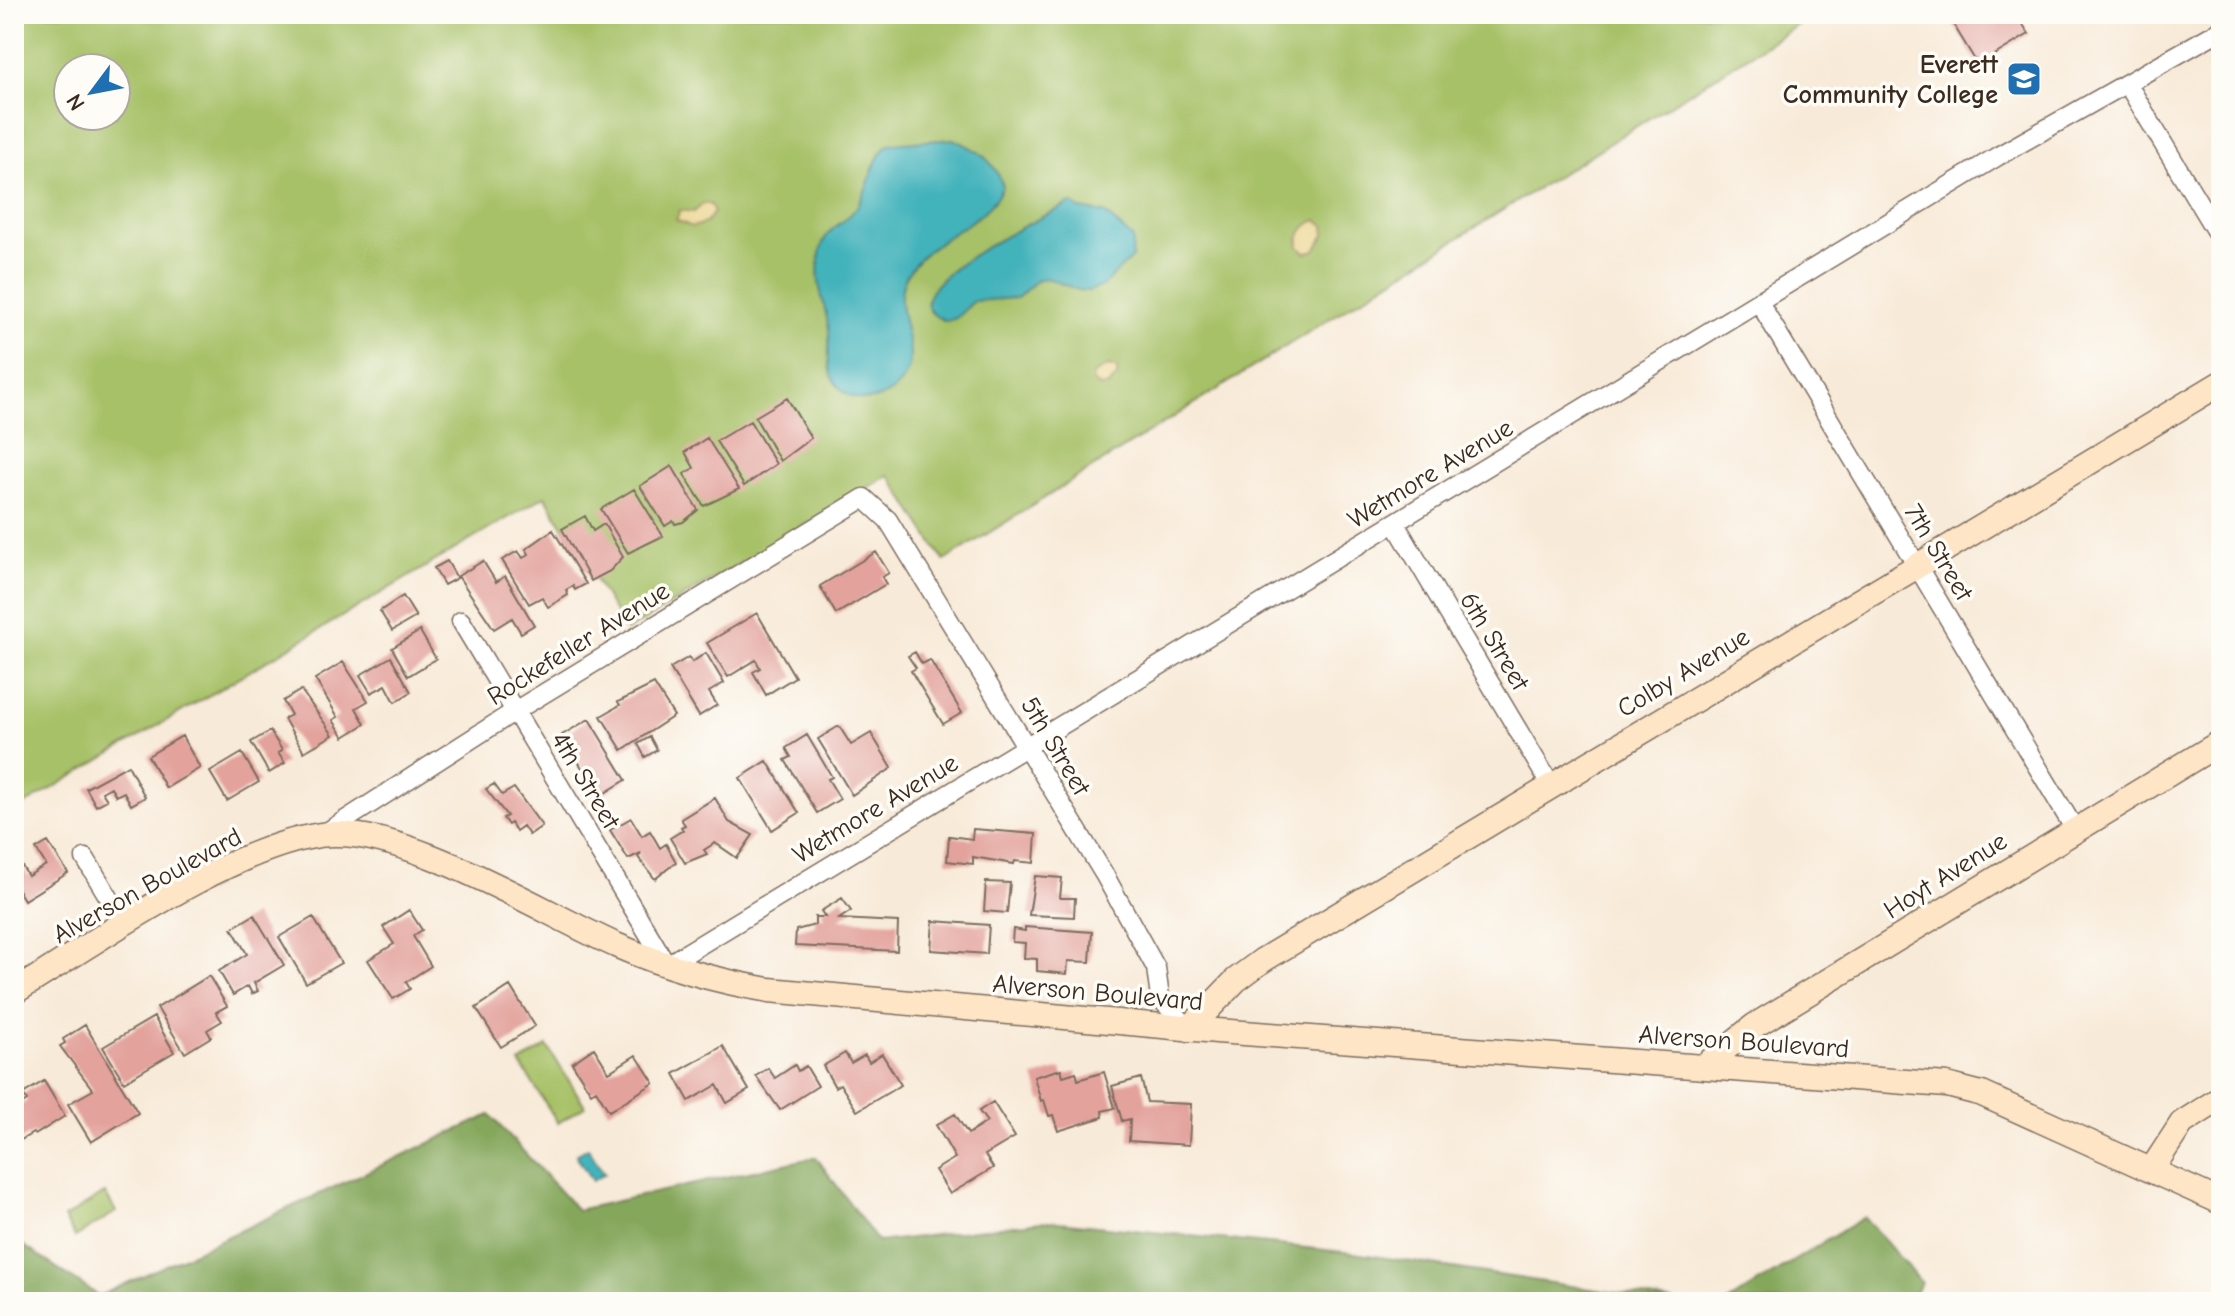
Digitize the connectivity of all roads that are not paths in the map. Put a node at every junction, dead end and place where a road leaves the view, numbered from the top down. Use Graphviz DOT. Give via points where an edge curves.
graph roads {
  1 [pos="2221,30"];
  2 [pos="2128,85"];
  3 [pos="2221,240"];
  4 [pos="1759,302"];
  5 [pos="2221,383"];
  6 [pos="864,498"];
  7 [pos="1396,525"];
  8 [pos="1916,565"];
  9 [pos="461,621"];
  10 [pos="515,711"];
  11 [pos="2221,742"];
  12 [pos="1026,746"];
  13 [pos="1550,784"];
  14 [pos="2074,828"];
  15 [pos="322,835"];
  16 [pos="85,858"];
  17 [pos="125,924"];
  18 [pos="667,965"];
  19 [pos="14,992"];
  20 [pos="1189,1029"];
  21 [pos="1704,1066"];
  22 [pos="2221,1098"];
  23 [pos="2152,1169"];
  24 [pos="2221,1202"];
  1 -- 2 [label="street, Wetmore Avenue"];
  2 -- 3 [label="street"];
  2 -- 4 [label="street, Wetmore Avenue" via="1998,156"];
  4 -- 7 [label="street, Wetmore Avenue"];
  4 -- 8 [label="street, 7th Street"];
  5 -- 8 [label="main road, Colby Avenue"];
  6 -- 10 [label="street, Rockefeller Avenue"];
  6 -- 12 [label="street, 5th Street" via="888,520"];
  7 -- 12 [label="street, Wetmore Avenue"];
  7 -- 13 [label="street, 6th Street"];
  8 -- 13 [label="main road, Colby Avenue"];
  8 -- 14 [label="street, 7th Street"];
  9 -- 10 [label="street, 4th Street"];
  10 -- 15 [label="street, Rockefeller Avenue"];
  10 -- 18 [label="street, 4th Street"];
  11 -- 14 [label="main road, Hoyt Avenue"];
  12 -- 18 [label="street, Wetmore Avenue"];
  12 -- 20 [label="street, 5th Street" via="1156,968 1160,998"];
  13 -- 20 [label="main road, Colby Avenue" via="1263,960"];
  14 -- 21 [label="main road, Hoyt Avenue" via="1754,1026"];
  15 -- 17 [label="main road, Alverson Boulevard" via="212,874"];
  15 -- 18 [label="main road, Alverson Boulevard" via="362,838 442,861 618,947"];
  16 -- 17 [label="street"];
  17 -- 19 [label="main road, Alverson Boulevard"];
  18 -- 20 [label="main road, Alverson Boulevard" via="769,990"];
  20 -- 21 [label="main road, Alverson Boulevard"];
  21 -- 23 [label="main road, Alverson Boulevard" via="1947,1085 1982,1094"];
  22 -- 23 [label="main road" via="2182,1123"];
  23 -- 24 [label="main road, Alverson Boulevard"];
}
